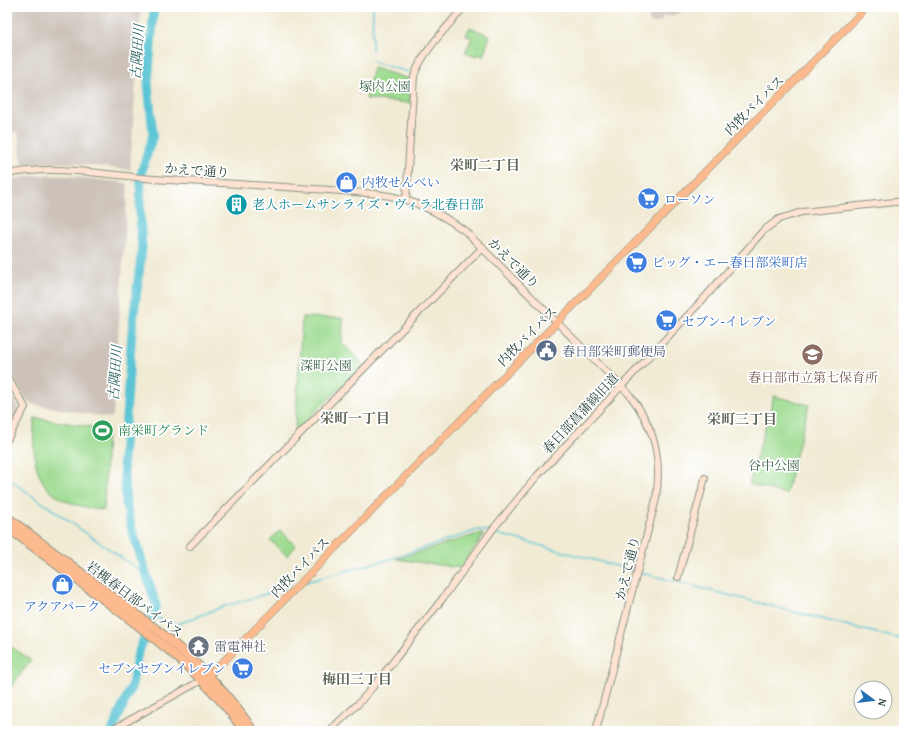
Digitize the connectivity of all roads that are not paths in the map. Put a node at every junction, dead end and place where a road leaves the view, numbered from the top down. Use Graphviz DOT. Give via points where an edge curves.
graph roads {
  1 [pos="464,7"];
  2 [pos="867,7"];
  3 [pos="7,174"];
  4 [pos="406,200"];
  5 [pos="904,201"];
  6 [pos="483,248"];
  7 [pos="557,322"];
  8 [pos="7,377"];
  9 [pos="621,386"];
  10 [pos="7,440"];
  11 [pos="705,478"];
  12 [pos="7,517"];
  13 [pos="7,527"];
  14 [pos="189,547"];
  15 [pos="678,577"];
  16 [pos="143,624"];
  17 [pos="205,678"];
  18 [pos="110,731"];
  19 [pos="244,731"];
  20 [pos="253,731"];
  21 [pos="329,731"];
  22 [pos="596,731"];
  1 -- 4 [label="street" via="421,61 414,76"];
  2 -- 7 [label="main road, 内牧バイパス"];
  3 -- 4 [label="street, かえで通り" via="25,170 57,169 157,179 356,192"];
  4 -- 6 [label="street, かえで通り" via="448,218"];
  5 -- 9 [label="street, 春日部菖蒲線旧道" via="802,212 786,216 769,225"];
  6 -- 7 [label="street, かえで通り"];
  6 -- 14 [label="street"];
  7 -- 9 [label="street, かえで通り"];
  7 -- 17 [label="main road, 内牧バイパス" via="226,660"];
  8 -- 10 [label="street" via="26,407"];
  9 -- 21 [label="street, 春日部菖蒲線旧道" via="537,476 493,529 378,681"];
  9 -- 22 [label="street, かえで通り" via="636,403 650,429 658,456 658,485"];
  11 -- 15 [label="street"];
  12 -- 16 [label="highway, 岩槻春日部バイパス"];
  13 -- 16 [label="highway, 岩槻春日部バイパス"];
  16 -- 17 [label="highway, 岩槻春日部バイパス"];
  17 -- 18 [label="street"];
  17 -- 19 [label="highway, 岩槻春日部バイパス"];
  17 -- 20 [label="highway, 岩槻春日部バイパス" via="236,706"];
}
